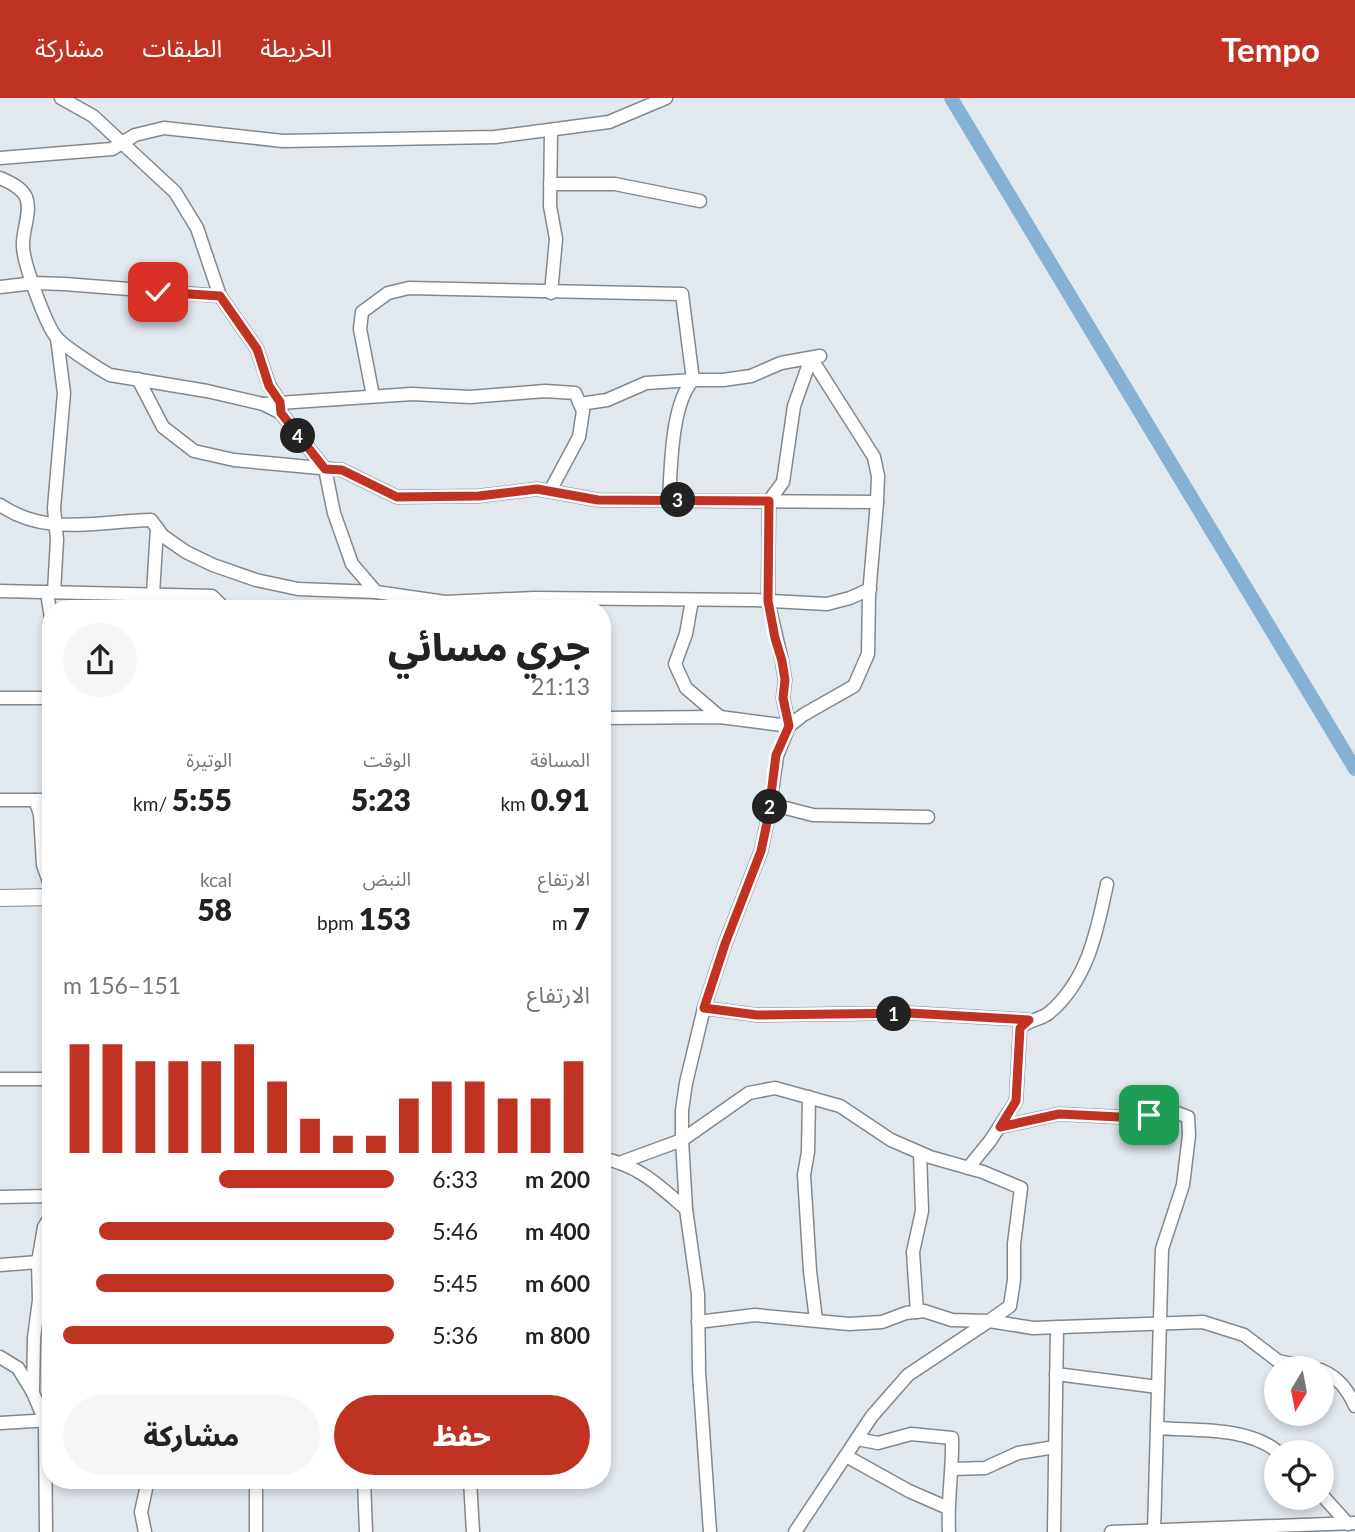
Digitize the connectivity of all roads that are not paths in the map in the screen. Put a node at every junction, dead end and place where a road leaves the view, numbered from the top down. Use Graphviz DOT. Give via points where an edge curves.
graph roads {
  1 [pos="61,98"];
  2 [pos="667,98"];
  3 [pos="551,130"];
  4 [pos="123,143"];
  5 [pos="0,158"];
  6 [pos="0,178"];
  7 [pos="550,184"];
  8 [pos="701,201"];
  9 [pos="34,283"];
  10 [pos="0,287"];
  11 [pos="551,293"];
  12 [pos="220,296"];
  13 [pos="57,338"];
  14 [pos="815,357"];
  15 [pos="138,379"];
  16 [pos="693,380"];
  17 [pos="373,397"];
  18 [pos="580,404"];
  19 [pos="280,408"];
  20 [pos="325,469"];
  21 [pos="550,491"];
  22 [pos="669,499"];
  23 [pos="769,501"];
  24 [pos="877,502"];
  25 [pos="0,505"];
  26 [pos="56,526"];
  27 [pos="158,528"];
  28 [pos="870,589"];
  29 [pos="0,591"];
  30 [pos="50,592"];
  31 [pos="376,592"];
  32 [pos="153,594"];
  33 [pos="421,598"];
  34 [pos="50,600"];
  35 [pos="216,600"];
  36 [pos="433,600"];
  37 [pos="490,600"];
  38 [pos="692,600"];
  39 [pos="768,601"];
  40 [pos="0,698"];
  41 [pos="42,698"];
  42 [pos="720,717"];
  43 [pos="611,718"];
  44 [pos="789,726"];
  45 [pos="0,800"];
  46 [pos="35,800"];
  47 [pos="42,800"];
  48 [pos="770,804"];
  49 [pos="928,817"];
  50 [pos="42,848"];
  51 [pos="1107,884"];
  52 [pos="42,897"];
  53 [pos="0,898"];
  54 [pos="704,1008"];
  55 [pos="1029,1020"];
  56 [pos="0,1079"];
  57 [pos="42,1079"];
  58 [pos="809,1097"];
  59 [pos="1000,1127"];
  60 [pos="682,1140"];
  61 [pos="920,1153"];
  62 [pos="611,1159"];
  63 [pos="622,1162"];
  64 [pos="968,1168"];
  65 [pos="42,1196"];
  66 [pos="0,1197"];
  67 [pos="686,1209"];
  68 [pos="42,1263"];
  69 [pos="0,1265"];
  70 [pos="42,1282"];
  71 [pos="918,1312"];
  72 [pos="816,1320"];
  73 [pos="989,1321"];
  74 [pos="698,1322"];
  75 [pos="1161,1323"];
  76 [pos="1057,1327"];
  77 [pos="1271,1356"];
  78 [pos="0,1357"];
  79 [pos="1056,1374"];
  80 [pos="1334,1376"];
  81 [pos="1158,1387"];
  82 [pos="33,1393"];
  83 [pos="1355,1406"];
  84 [pos="42,1410"];
  85 [pos="42,1421"];
  86 [pos="0,1423"];
  87 [pos="1157,1428"];
  88 [pos="857,1439"];
  89 [pos="1264,1444"];
  90 [pos="1055,1447"];
  91 [pos="846,1456"];
  92 [pos="953,1469"];
  93 [pos="47,1489"];
  94 [pos="146,1489"];
  95 [pos="256,1489"];
  96 [pos="364,1489"];
  97 [pos="471,1489"];
  98 [pos="1334,1507"];
  99 [pos="948,1508"];
  100 [pos="1351,1524"];
  101 [pos="1154,1531"];
  102 [pos="46,1532"];
  103 [pos="145,1532"];
  104 [pos="256,1532"];
  105 [pos="366,1532"];
  106 [pos="473,1532"];
  107 [pos="709,1532"];
  108 [pos="795,1532"];
  109 [pos="949,1532"];
  110 [pos="1054,1532"];
  111 [pos="1111,1532"];
  1 -- 4 [label="street" via="93,116"];
  2 -- 3 [label="street" via="609,122"];
  3 -- 4 [label="street" via="495,137 283,141 164,128"];
  3 -- 7 [label="street"];
  4 -- 5 [label="street" via="95,152"];
  4 -- 12 [label="street" via="175,192 197,228"];
  6 -- 9 [label="street" via="26,197 22,248"];
  7 -- 8 [label="street" via="615,184"];
  7 -- 11 [label="street" via="556,239"];
  9 -- 10 [label="street"];
  9 -- 12 [label="street"];
  9 -- 13 [label="street"];
  11 -- 16 [label="street" via="682,294"];
  11 -- 17 [label="street" via="409,288 388,293 362,312 360,329"];
  12 -- 19 [label="street" via="257,349"];
  13 -- 15 [label="street" via="96,368"];
  13 -- 26 [label="street" via="64,393"];
  14 -- 16 [label="street" via="781,362 751,376"];
  14 -- 23 [label="street" via="794,406 783,482"];
  14 -- 24 [label="street" via="874,457"];
  15 -- 19 [label="street"];
  15 -- 20 [label="street" via="163,427 194,451"];
  16 -- 18 [label="street" via="646,383 607,400"];
  16 -- 22 [label="street" via="682,401 670,457"];
  17 -- 18 [label="street" via="545,391 575,393"];
  17 -- 19 [label="street"];
  18 -- 21 [label="street" via="579,437"];
  19 -- 20 [label="street"];
  20 -- 21 [label="street" via="342,470 397,497"];
  20 -- 31 [label="street" via="352,564"];
  21 -- 22 [label="street" via="598,500"];
  22 -- 23 [label="street"];
  23 -- 24 [label="street"];
  23 -- 39 [label="street"];
  24 -- 28 [label="street"];
  25 -- 26 [label="street"];
  26 -- 27 [label="street" via="152,520"];
  26 -- 30 [label="street"];
  27 -- 31 [label="street" via="186,552 256,580 298,589"];
  27 -- 32 [label="street"];
  28 -- 39 [label="street" via="827,604"];
  28 -- 44 [label="street" via="868,654 854,686"];
  29 -- 30 [label="street"];
  30 -- 32 [label="street"];
  30 -- 34 [label="street"];
  31 -- 33 [label="street"];
  32 -- 35 [label="street" via="212,596"];
  33 -- 36 [label="street"];
  37 -- 38 [label="street"];
  38 -- 39 [label="street"];
  38 -- 42 [label="street" via="675,664 686,688"];
  39 -- 44 [label="street" via="782,661"];
  40 -- 41 [label="street"];
  42 -- 43 [label="street"];
  42 -- 44 [label="street"];
  44 -- 48 [label="street" via="776,755"];
  45 -- 46 [label="street"];
  46 -- 47 [label="street"];
  46 -- 50 [label="street"];
  48 -- 49 [label="street" via="813,815"];
  48 -- 54 [label="street" via="761,851"];
  51 -- 55 [label="street" via="1092,948 1077,980 1045,1016"];
  52 -- 53 [label="street"];
  54 -- 55 [label="street" via="757,1015 909,1013"];
  54 -- 60 [label="street" via="686,1083"];
  55 -- 59 [label="street" via="1020,1028 1016,1101"];
  56 -- 57 [label="street"];
  58 -- 60 [label="street" via="775,1088 749,1093"];
  58 -- 61 [label="street" via="840,1106"];
  58 -- 72 [label="street" via="804,1175"];
  59 -- 64 [label="street"];
  59 -- 75 [label="street" via="1059,1114 1119,1117 1175,1112 1188,1117 1184,1185 1163,1249"];
  60 -- 63 [label="street"];
  60 -- 67 [label="street"];
  61 -- 64 [label="street"];
  61 -- 71 [label="street" via="922,1211 913,1252"];
  62 -- 63 [label="street"];
  63 -- 67 [label="street" via="649,1177"];
  64 -- 73 [label="street" via="1021,1188 1010,1306"];
  65 -- 66 [label="street"];
  67 -- 74 [label="street"];
  68 -- 69 [label="street"];
  70 -- 82 [label="street"];
  71 -- 72 [label="street" via="882,1322"];
  71 -- 73 [label="street" via="952,1320"];
  72 -- 74 [label="street" via="755,1315"];
  73 -- 76 [label="street"];
  73 -- 88 [label="street" via="908,1375"];
  74 -- 107 [label="street"];
  75 -- 76 [label="street"];
  75 -- 77 [label="street" via="1203,1322 1244,1335"];
  75 -- 81 [label="street"];
  76 -- 79 [label="street"];
  78 -- 82 [label="street" via="18,1368"];
  79 -- 81 [label="street"];
  79 -- 90 [label="street"];
  80 -- 83 [label="street"];
  81 -- 87 [label="street"];
  82 -- 84 [label="street"];
  85 -- 86 [label="street"];
  87 -- 89 [label="street" via="1221,1432"];
  87 -- 101 [label="street"];
  88 -- 91 [label="street"];
  88 -- 92 [label="street" via="878,1443 911,1434 952,1438"];
  90 -- 92 [label="street" via="1018,1453 985,1468"];
  90 -- 110 [label="street"];
  91 -- 99 [label="street"];
  91 -- 108 [label="street"];
  92 -- 99 [label="street"];
  93 -- 102 [label="street"];
  94 -- 103 [label="street" via="141,1512"];
  95 -- 104 [label="street"];
  96 -- 105 [label="street"];
  97 -- 106 [label="street"];
  98 -- 100 [label="street"];
  99 -- 109 [label="street"];
  100 -- 101 [label="street"];
  101 -- 111 [label="street"];
}
